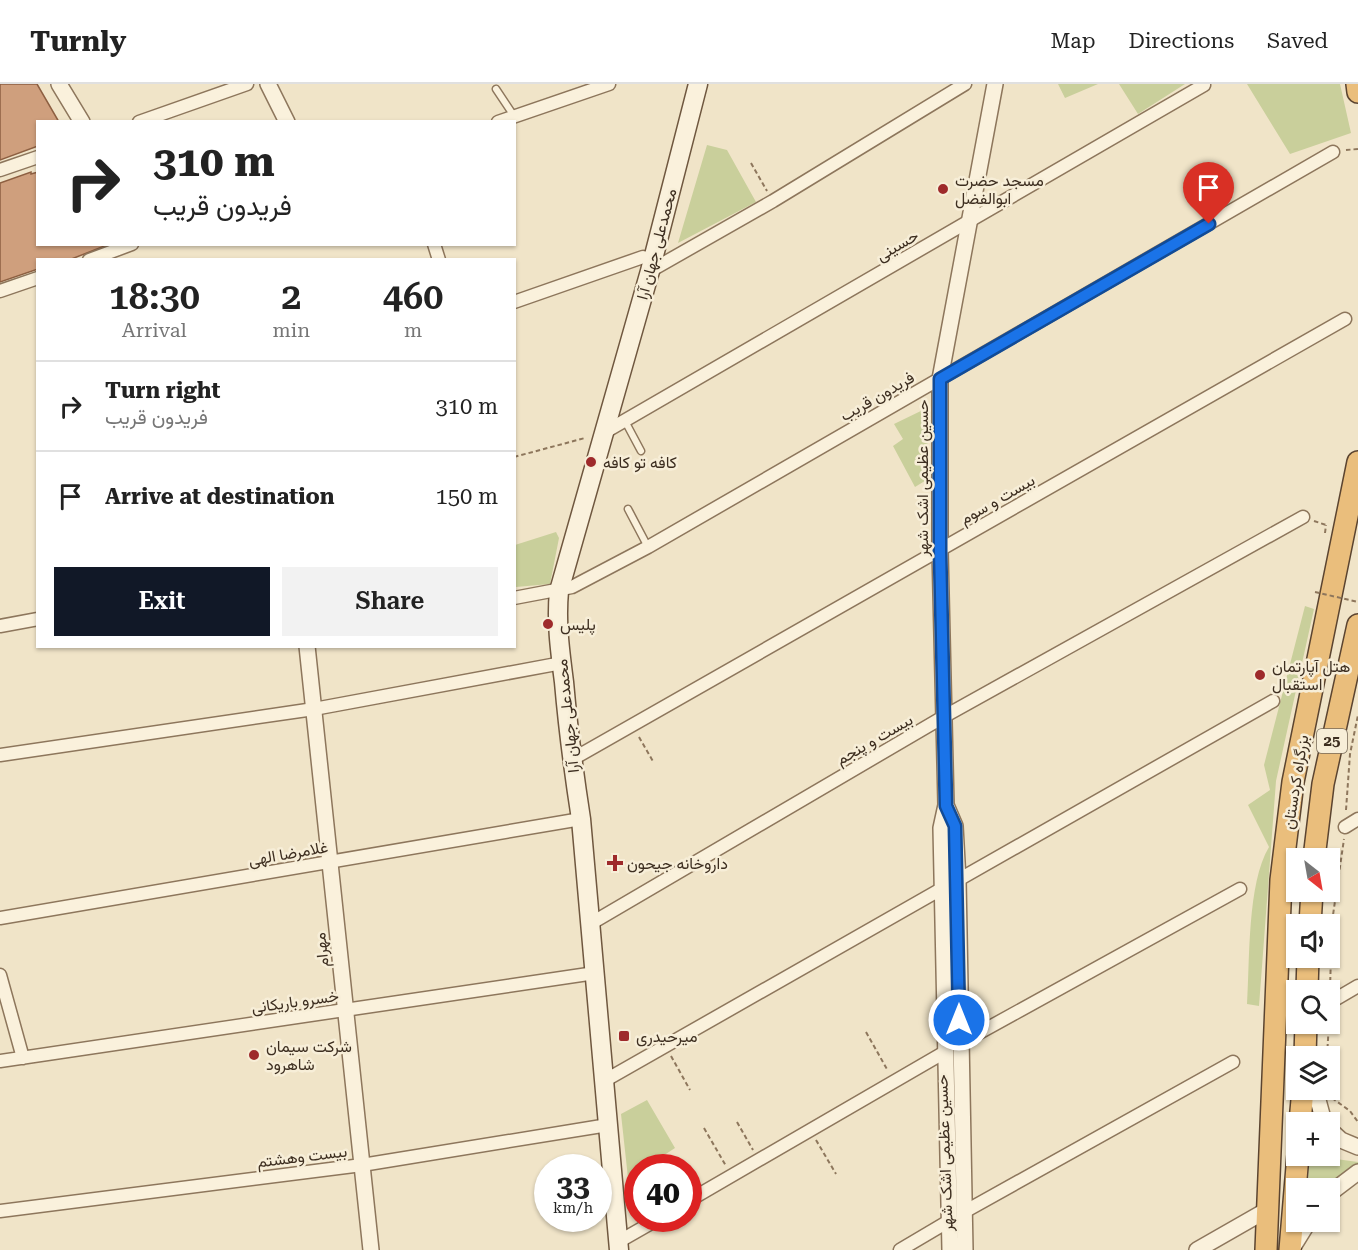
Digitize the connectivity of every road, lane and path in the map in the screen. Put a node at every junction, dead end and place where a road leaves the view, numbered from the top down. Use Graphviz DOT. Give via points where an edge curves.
graph roads {
  1 [pos="59,84"];
  2 [pos="247,84"];
  3 [pos="268,84"];
  4 [pos="609,84"];
  5 [pos="698,84"];
  6 [pos="706,84"];
  7 [pos="965,84"];
  8 [pos="995,84"];
  9 [pos="1357,84"];
  10 [pos="1204,85"];
  11 [pos="496,89"];
  12 [pos="579,89"];
  13 [pos="1358,92"];
  14 [pos="514,116"];
  15 [pos="81,120"];
  16 [pos="146,120"];
  17 [pos="286,120"];
  18 [pos="503,120"];
  19 [pos="687,125"];
  20 [pos="1333,152"];
  21 [pos="36,158"];
  22 [pos="751,163"];
  23 [pos="0,170"];
  24 [pos="773,201"];
  25 [pos="968,223"];
  26 [pos="127,246"];
  27 [pos="94,258"];
  28 [pos="646,264"];
  29 [pos="36,279"];
  30 [pos="0,291"];
  31 [pos="516,301"];
  32 [pos="1345,319"];
  33 [pos="940,379"];
  34 [pos="625,421"];
  35 [pos="605,432"];
  36 [pos="642,451"];
  37 [pos="516,456"];
  38 [pos="1358,462"];
  39 [pos="628,509"];
  40 [pos="1303,517"];
  41 [pos="1344,532"];
  42 [pos="648,547"];
  43 [pos="940,551"];
  44 [pos="559,591"];
  45 [pos="1315,592"];
  46 [pos="516,598"];
  47 [pos="1358,602"];
  48 [pos="36,619"];
  49 [pos="1358,624"];
  50 [pos="0,626"];
  51 [pos="307,648"];
  52 [pos="562,663"];
  53 [pos="1273,701"];
  54 [pos="314,709"];
  55 [pos="1358,715"];
  56 [pos="945,716"];
  57 [pos="633,725"];
  58 [pos="0,755"];
  59 [pos="571,760"];
  60 [pos="654,763"];
  61 [pos="946,806"];
  62 [pos="581,819"];
  63 [pos="1358,819"];
  64 [pos="1345,827"];
  65 [pos="1315,848"];
  66 [pos="330,862"];
  67 [pos="958,880"];
  68 [pos="943,888"];
  69 [pos="1240,889"];
  70 [pos="0,918"];
  71 [pos="590,924"];
  72 [pos="595,973"];
  73 [pos="0,975"];
  74 [pos="1330,980"];
  75 [pos="1358,986"];
  76 [pos="1340,997"];
  77 [pos="345,1010"];
  78 [pos="866,1032"];
  79 [pos="959,1044"];
  80 [pos="665,1046"];
  81 [pos="945,1052"];
  82 [pos="23,1058"];
  83 [pos="0,1061"];
  84 [pos="1233,1062"];
  85 [pos="604,1081"];
  86 [pos="894,1082"];
  87 [pos="690,1090"];
  88 [pos="1334,1100"];
  89 [pos="737,1122"];
  90 [pos="1358,1122"];
  91 [pos="608,1125"];
  92 [pos="704,1128"];
  93 [pos="811,1130"];
  94 [pos="1340,1139"];
  95 [pos="1358,1147"];
  96 [pos="759,1161"];
  97 [pos="362,1165"];
  98 [pos="1297,1166"];
  99 [pos="1358,1172"];
  100 [pos="836,1174"];
  101 [pos="731,1176"];
  102 [pos="1340,1186"];
  103 [pos="702,1193"];
  104 [pos="1267,1210"];
  105 [pos="0,1211"];
  106 [pos="964,1212"];
  107 [pos="949,1221"];
  108 [pos="640,1232"];
  109 [pos="1302,1232"];
  110 [pos="619,1246"];
  111 [pos="371,1250"];
  112 [pos="900,1250"];
  113 [pos="950,1250"];
  114 [pos="965,1250"];
  115 [pos="1197,1250"];
  116 [pos="1266,1250"];
  117 [pos="1291,1250"];
  1 -- 15 [label="street"];
  2 -- 16 [label="street"];
  3 -- 17 [label="street"];
  4 -- 12 [label="street"];
  5 -- 19 [label="main road"];
  6 -- 19 [label="main road"];
  7 -- 24 [label="street"];
  8 -- 25 [label="street, حسین عظیمی اشک شهر"];
  9 -- 13 [label="highway"];
  10 -- 25 [label="street, حسینی"];
  11 -- 14 [label="lane"];
  12 -- 14 [label="street"];
  14 -- 18 [label="street"];
  19 -- 28 [label="main road, محمدعلی جهان آرا"];
  20 -- 33 [label="street, فریدون قریب"];
  21 -- 23 [label="street"];
  22 -- 24 [label="path"];
  24 -- 28 [label="street"];
  25 -- 33 [label="street, حسین عظیمی اشک شهر"];
  25 -- 34 [label="street, حسینی"];
  26 -- 27 [label="street"];
  28 -- 31 [label="street"];
  28 -- 35 [label="main road, محمدعلی جهان آرا"];
  29 -- 30 [label="street"];
  32 -- 43 [label="street, بیست و سوم"];
  33 -- 42 [label="street, فریدون قریب"];
  33 -- 43 [label="street, حسین عظیمی اشک شهر"];
  34 -- 35 [label="street, حسینی"];
  34 -- 36 [label="lane"];
  35 -- 37 [label="path"];
  35 -- 44 [label="main road, محمدعلی جهان آرا"];
  38 -- 41 [label="highway, بزرگراه کردستان / 25"];
  39 -- 42 [label="lane"];
  40 -- 41 [label="path"];
  40 -- 56 [label="street, بیست و پنجم"];
  41 -- 104 [label="highway, بزرگراه کردستان / 25" via="1293,782 1281,880"];
  42 -- 44 [label="street, فریدون قریب"];
  43 -- 56 [label="street, حسین عظیمی اشک شهر"];
  43 -- 57 [label="street, بیست و سوم"];
  44 -- 46 [label="street, فریدون قریب"];
  44 -- 52 [label="main road, محمدعلی جهان آرا"];
  45 -- 47 [label="path, bridge"];
  48 -- 50 [label="street"];
  49 -- 65 [label="highway, بزرگراه کردستان / 25" via="1323,784"];
  51 -- 54 [label="street, مهرام"];
  52 -- 54 [label="street"];
  52 -- 59 [label="main road, محمدعلی جهان آرا"];
  53 -- 67 [label="street"];
  54 -- 58 [label="street"];
  54 -- 66 [label="street, مهرام"];
  55 -- 64 [label="path" via="1350,754"];
  56 -- 61 [label="street, حسین عظیمی اشک شهر"];
  56 -- 71 [label="street, بیست و پنجم"];
  57 -- 59 [label="street, بیست و سوم"];
  57 -- 60 [label="path"];
  59 -- 62 [label="main road, محمدعلی جهان آرا"];
  61 -- 67 [label="street, حسین عظیمی اشک شهر" via="955,826"];
  61 -- 68 [label="street, حسین عظیمی اشک شهر" via="941,828"];
  62 -- 66 [label="street, غلامرضا الهی"];
  62 -- 71 [label="main road, محمدعلی جهان آرا"];
  63 -- 64 [label="street"];
  64 -- 74 [label="path" via="1332,922"];
  66 -- 70 [label="street, غلامرضا الهی"];
  66 -- 77 [label="street, مهرام"];
  67 -- 68 [label="street"];
  67 -- 79 [label="street, حسین عظیمی اشک شهر"];
  68 -- 80 [label="street"];
  68 -- 81 [label="street, حسین عظیمی اشک شهر"];
  69 -- 79 [label="street"];
  71 -- 72 [label="main road, محمدعلی جهان آرا"];
  72 -- 77 [label="street, خسرو باریکانی"];
  72 -- 85 [label="main road, محمدعلی جهان آرا"];
  73 -- 82 [label="street"];
  75 -- 76 [label="street"];
  77 -- 82 [label="street, خسرو باریکانی"];
  77 -- 97 [label="street, مهرام"];
  78 -- 86 [label="path"];
  79 -- 81 [label="street"];
  79 -- 106 [label="street, حسین عظیمی اشک شهر"];
  80 -- 85 [label="street"];
  80 -- 87 [label="path"];
  81 -- 86 [label="street"];
  81 -- 107 [label="street, حسین عظیمی اشک شهر"];
  82 -- 83 [label="street, خسرو باریکانی"];
  84 -- 106 [label="street"];
  85 -- 91 [label="main road, محمدعلی جهان آرا"];
  86 -- 93 [label="street"];
  88 -- 90 [label="path"];
  89 -- 96 [label="path"];
  91 -- 97 [label="street, بیست وهشتم"];
  91 -- 110 [label="main road, محمدعلی جهان آرا"];
  92 -- 101 [label="path"];
  93 -- 96 [label="street"];
  93 -- 100 [label="path"];
  94 -- 95 [label="street"];
  96 -- 101 [label="street"];
  97 -- 105 [label="street, بیست وهشتم"];
  97 -- 111 [label="street, مهرام"];
  98 -- 117 [label="highway"];
  99 -- 102 [label="street"];
  101 -- 103 [label="street"];
  104 -- 115 [label="street"];
  104 -- 116 [label="highway, بزرگراه کردستان / 25"];
  106 -- 107 [label="street"];
  106 -- 114 [label="street, حسین عظیمی اشک شهر"];
  107 -- 112 [label="street"];
  107 -- 113 [label="street, حسین عظیمی اشک شهر"];
  108 -- 110 [label="street"];
  109 -- 117 [label="street"];
}
